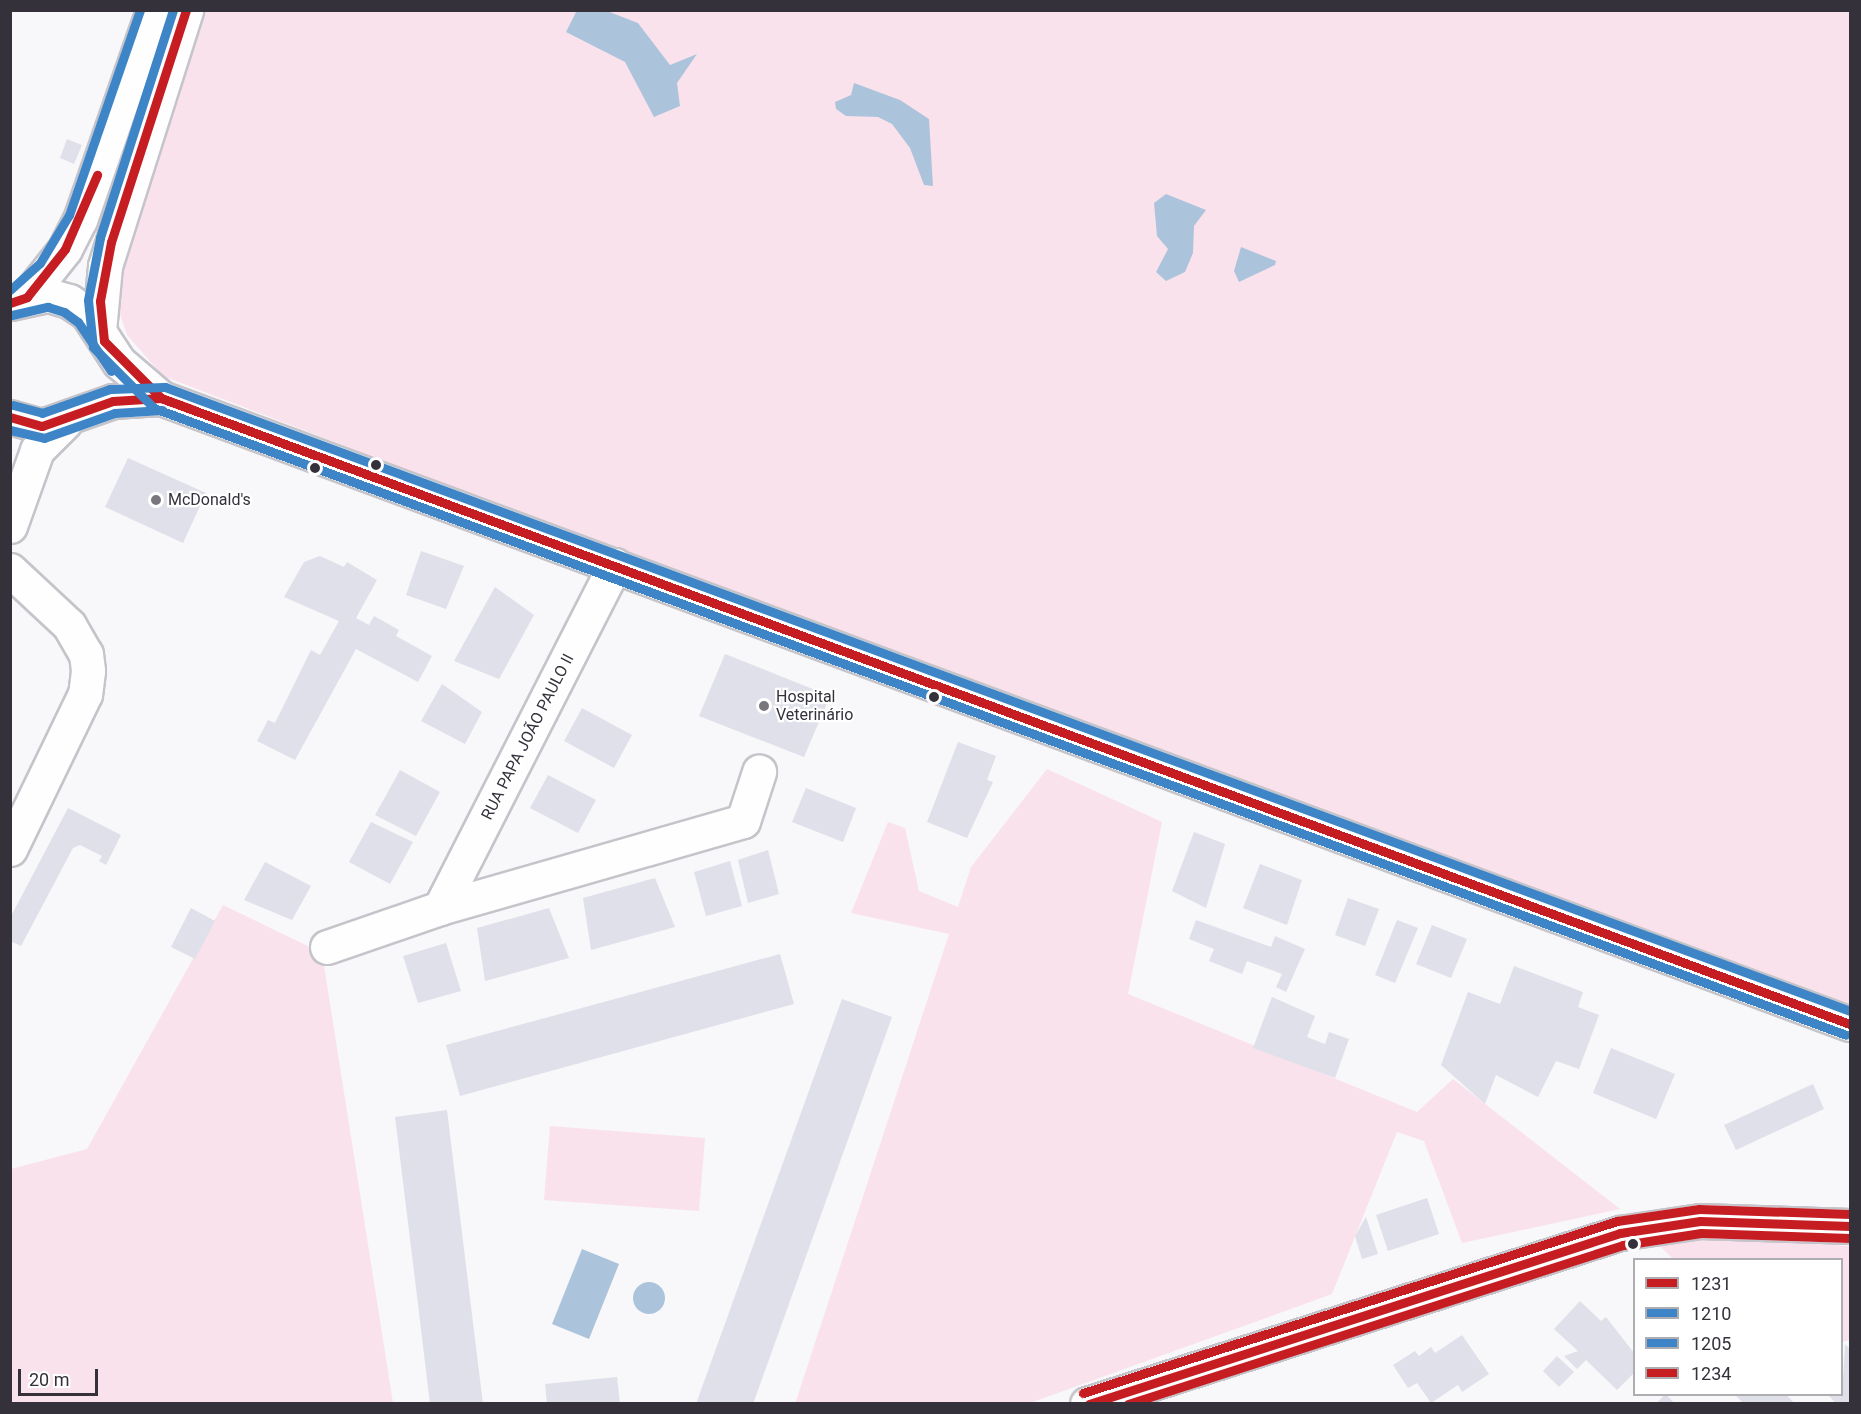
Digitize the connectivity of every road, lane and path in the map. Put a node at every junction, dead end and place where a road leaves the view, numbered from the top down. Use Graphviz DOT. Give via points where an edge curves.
graph roads {
  1 [pos="153,10"];
  2 [pos="186,10"];
  3 [pos="15,301"];
  4 [pos="102,336"];
  5 [pos="161,398"];
  6 [pos="73,416"];
  7 [pos="10,417"];
  8 [pos="10,526"];
  9 [pos="615,565"];
  10 [pos="10,570"];
  11 [pos="759,772"];
  12 [pos="10,849"];
  13 [pos="440,908"];
  14 [pos="327,947"];
  15 [pos="1851,1024"];
  16 [pos="1851,1226"];
  17 [pos="1087,1404"];
  1 -- 3 [label="street" via="80,220 65,249"];
  2 -- 4 [label="street" via="105,266"];
  3 -- 4 [label="street" via="69,301"];
  4 -- 5 [label="street" via="126,369"];
  4 -- 6 [label="street" via="104,380"];
  5 -- 6 [label="street" via="113,401"];
  5 -- 9 [label="street"];
  6 -- 7 [label="street" via="42,426"];
  6 -- 8 [label="street" via="37,450"];
  9 -- 13 [label="street, RUA PAPA JOÃO PAULO II"];
  9 -- 15 [label="street"];
  10 -- 12 [label="street" via="69,626 86,654 88,671 85,694"];
  11 -- 13 [label="street" via="743,821"];
  13 -- 14 [label="street"];
  16 -- 17 [label="street" via="1700,1221 1620,1233"];
}
